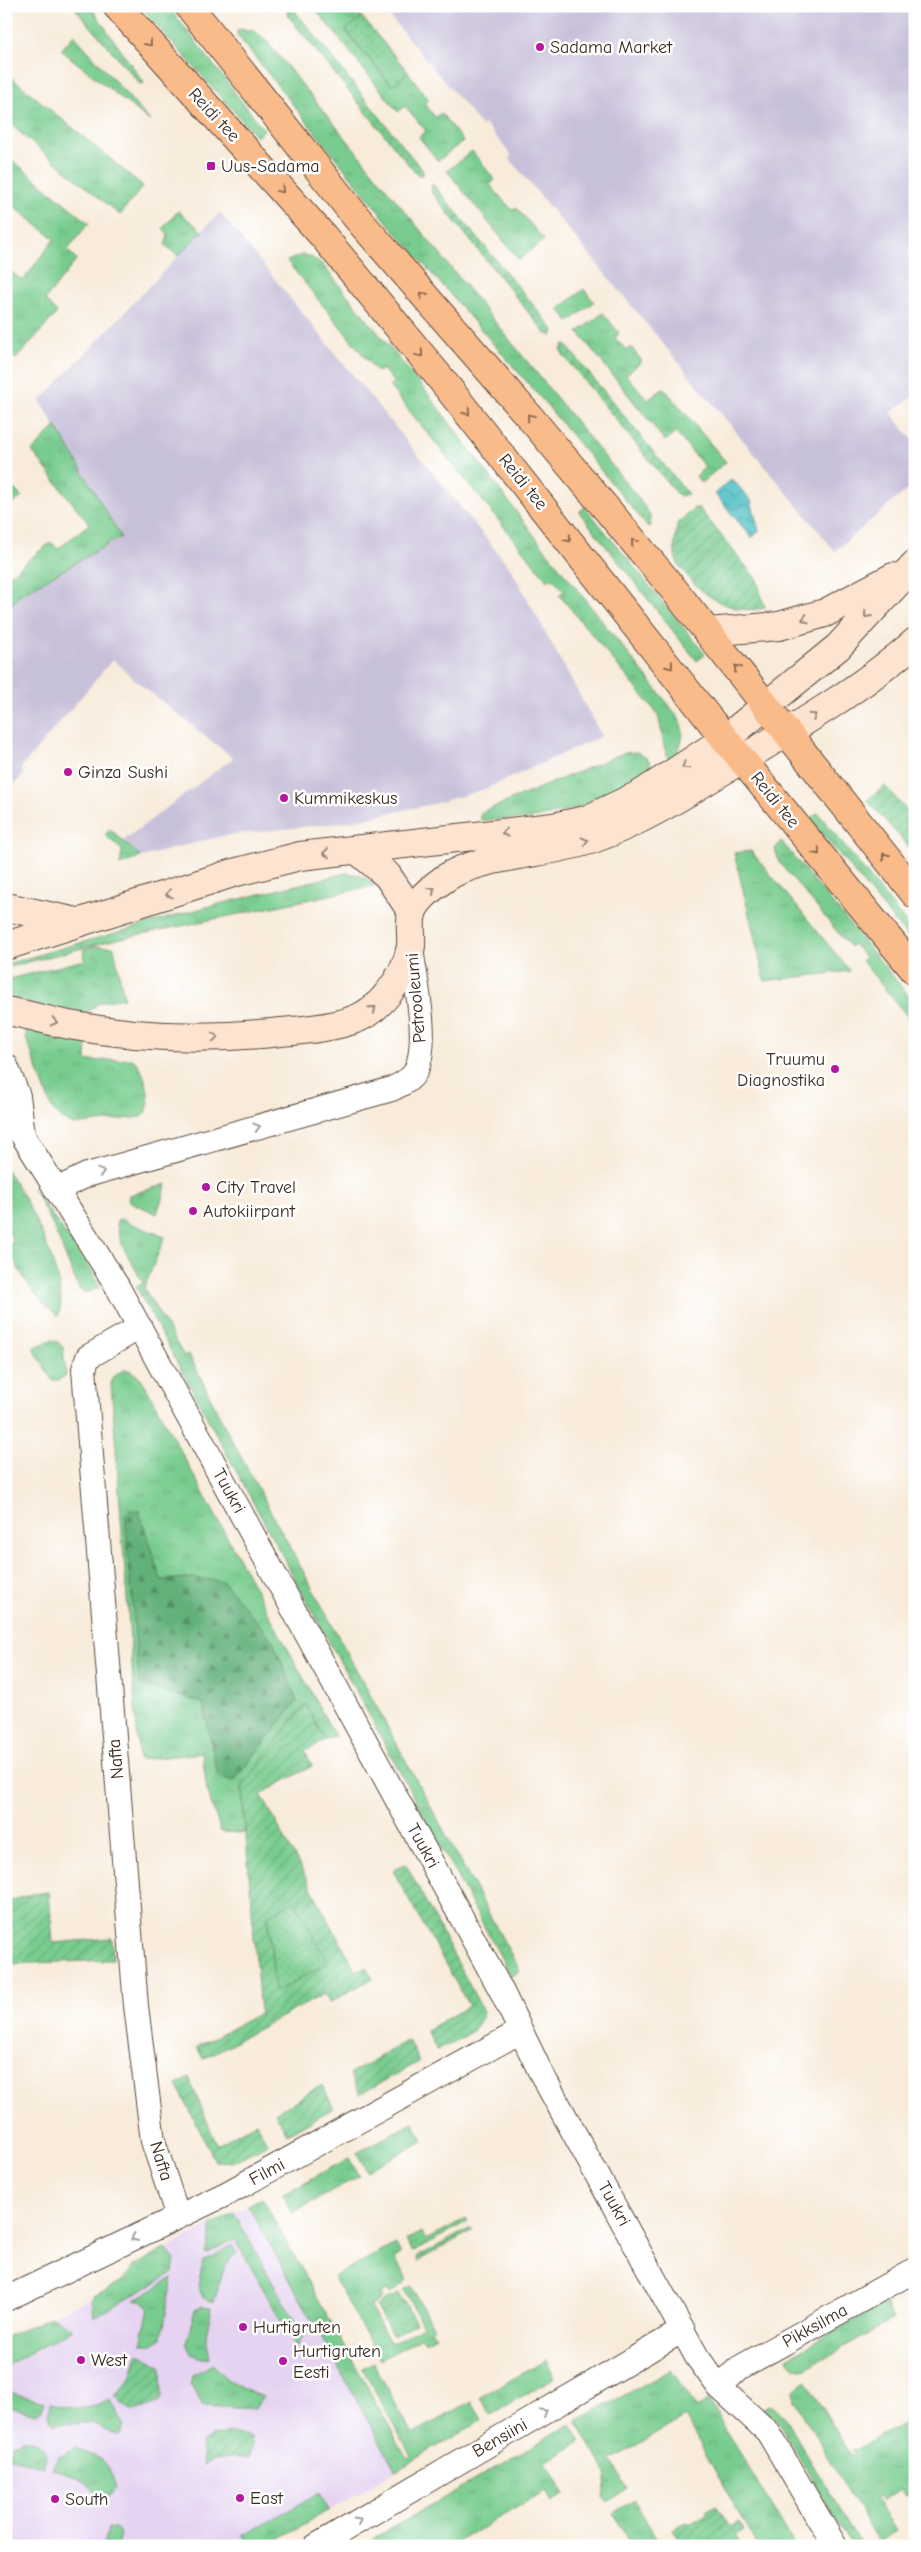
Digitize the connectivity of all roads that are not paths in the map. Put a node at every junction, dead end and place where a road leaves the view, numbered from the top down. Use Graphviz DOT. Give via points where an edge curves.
graph roads {
  1 [pos="117,6"];
  2 [pos="189,6"];
  3 [pos="913,565"];
  4 [pos="708,632"];
  5 [pos="915,642"];
  6 [pos="767,706"];
  7 [pos="788,733"];
  8 [pos="734,749"];
  9 [pos="357,850"];
  10 [pos="915,894"];
  11 [pos="6,907"];
  12 [pos="412,912"];
  13 [pos="79,922"];
  14 [pos="6,946"];
  15 [pos="411,948"];
  16 [pos="915,971"];
  17 [pos="6,1011"];
  18 [pos="6,1066"];
  19 [pos="6,1112"];
  20 [pos="23,1136"];
  21 [pos="56,1190"];
  22 [pos="140,1328"];
  23 [pos="521,2031"];
  24 [pos="178,2217"];
  25 [pos="915,2270"];
  26 [pos="6,2299"];
  27 [pos="683,2330"];
  28 [pos="719,2387"];
  29 [pos="316,2546"];
  30 [pos="835,2546"];
  1 -- 8 [label="main road, Reidi tee, one-way" via="322,236 443,382"];
  4 -- 2 [label="main road, one-way" via="528,414 357,218"];
  3 -- 4 [label="street, one-way" via="824,613 772,627"];
  3 -- 6 [label="street, one-way" via="838,648"];
  6 -- 4 [label="main road, one-way"];
  7 -- 5 [label="street, one-way"];
  6 -- 7 [label="main road"];
  6 -- 8 [label="street"];
  7 -- 8 [label="street"];
  10 -- 7 [label="main road, one-way"];
  8 -- 9 [label="street, one-way" via="586,820 553,827"];
  12 -- 8 [label="street, one-way" via="423,897 446,878 472,867 590,840 634,823"];
  8 -- 16 [label="main road, Reidi tee, one-way"];
  9 -- 12 [label="street" via="387,875"];
  9 -- 13 [label="street, one-way" via="300,856 233,873"];
  11 -- 13 [label="street"];
  12 -- 15 [label="street, Petrooleumi"];
  13 -- 14 [label="street"];
  17 -- 15 [label="street, one-way" via="127,1034 251,1036 318,1028 351,1021 370,1012 397,981"];
  21 -- 15 [label="street, Petrooleumi, one-way" via="87,1175 392,1089 408,1081 416,1071 422,1048"];
  18 -- 20 [label="street, Tuukri" via="18,1096"];
  19 -- 20 [label="street, Tuukri"];
  20 -- 21 [label="street, Tuukri"];
  21 -- 22 [label="street, Tuukri" via="91,1241"];
  22 -- 23 [label="street, Tuukri"];
  22 -- 24 [label="street, Nafta" via="88,1357 84,1370 136,2006 153,2141"];
  23 -- 24 [label="street, Filmi" via="228,2193"];
  23 -- 27 [label="street, Tuukri"];
  24 -- 26 [label="street, Filmi, one-way"];
  25 -- 28 [label="street, Pikksilma" via="739,2368"];
  27 -- 28 [label="street, Tuukri" via="697,2357"];
  29 -- 27 [label="street, Bensiini, one-way"];
  28 -- 30 [label="street, Tuukri" via="768,2432"];
}
